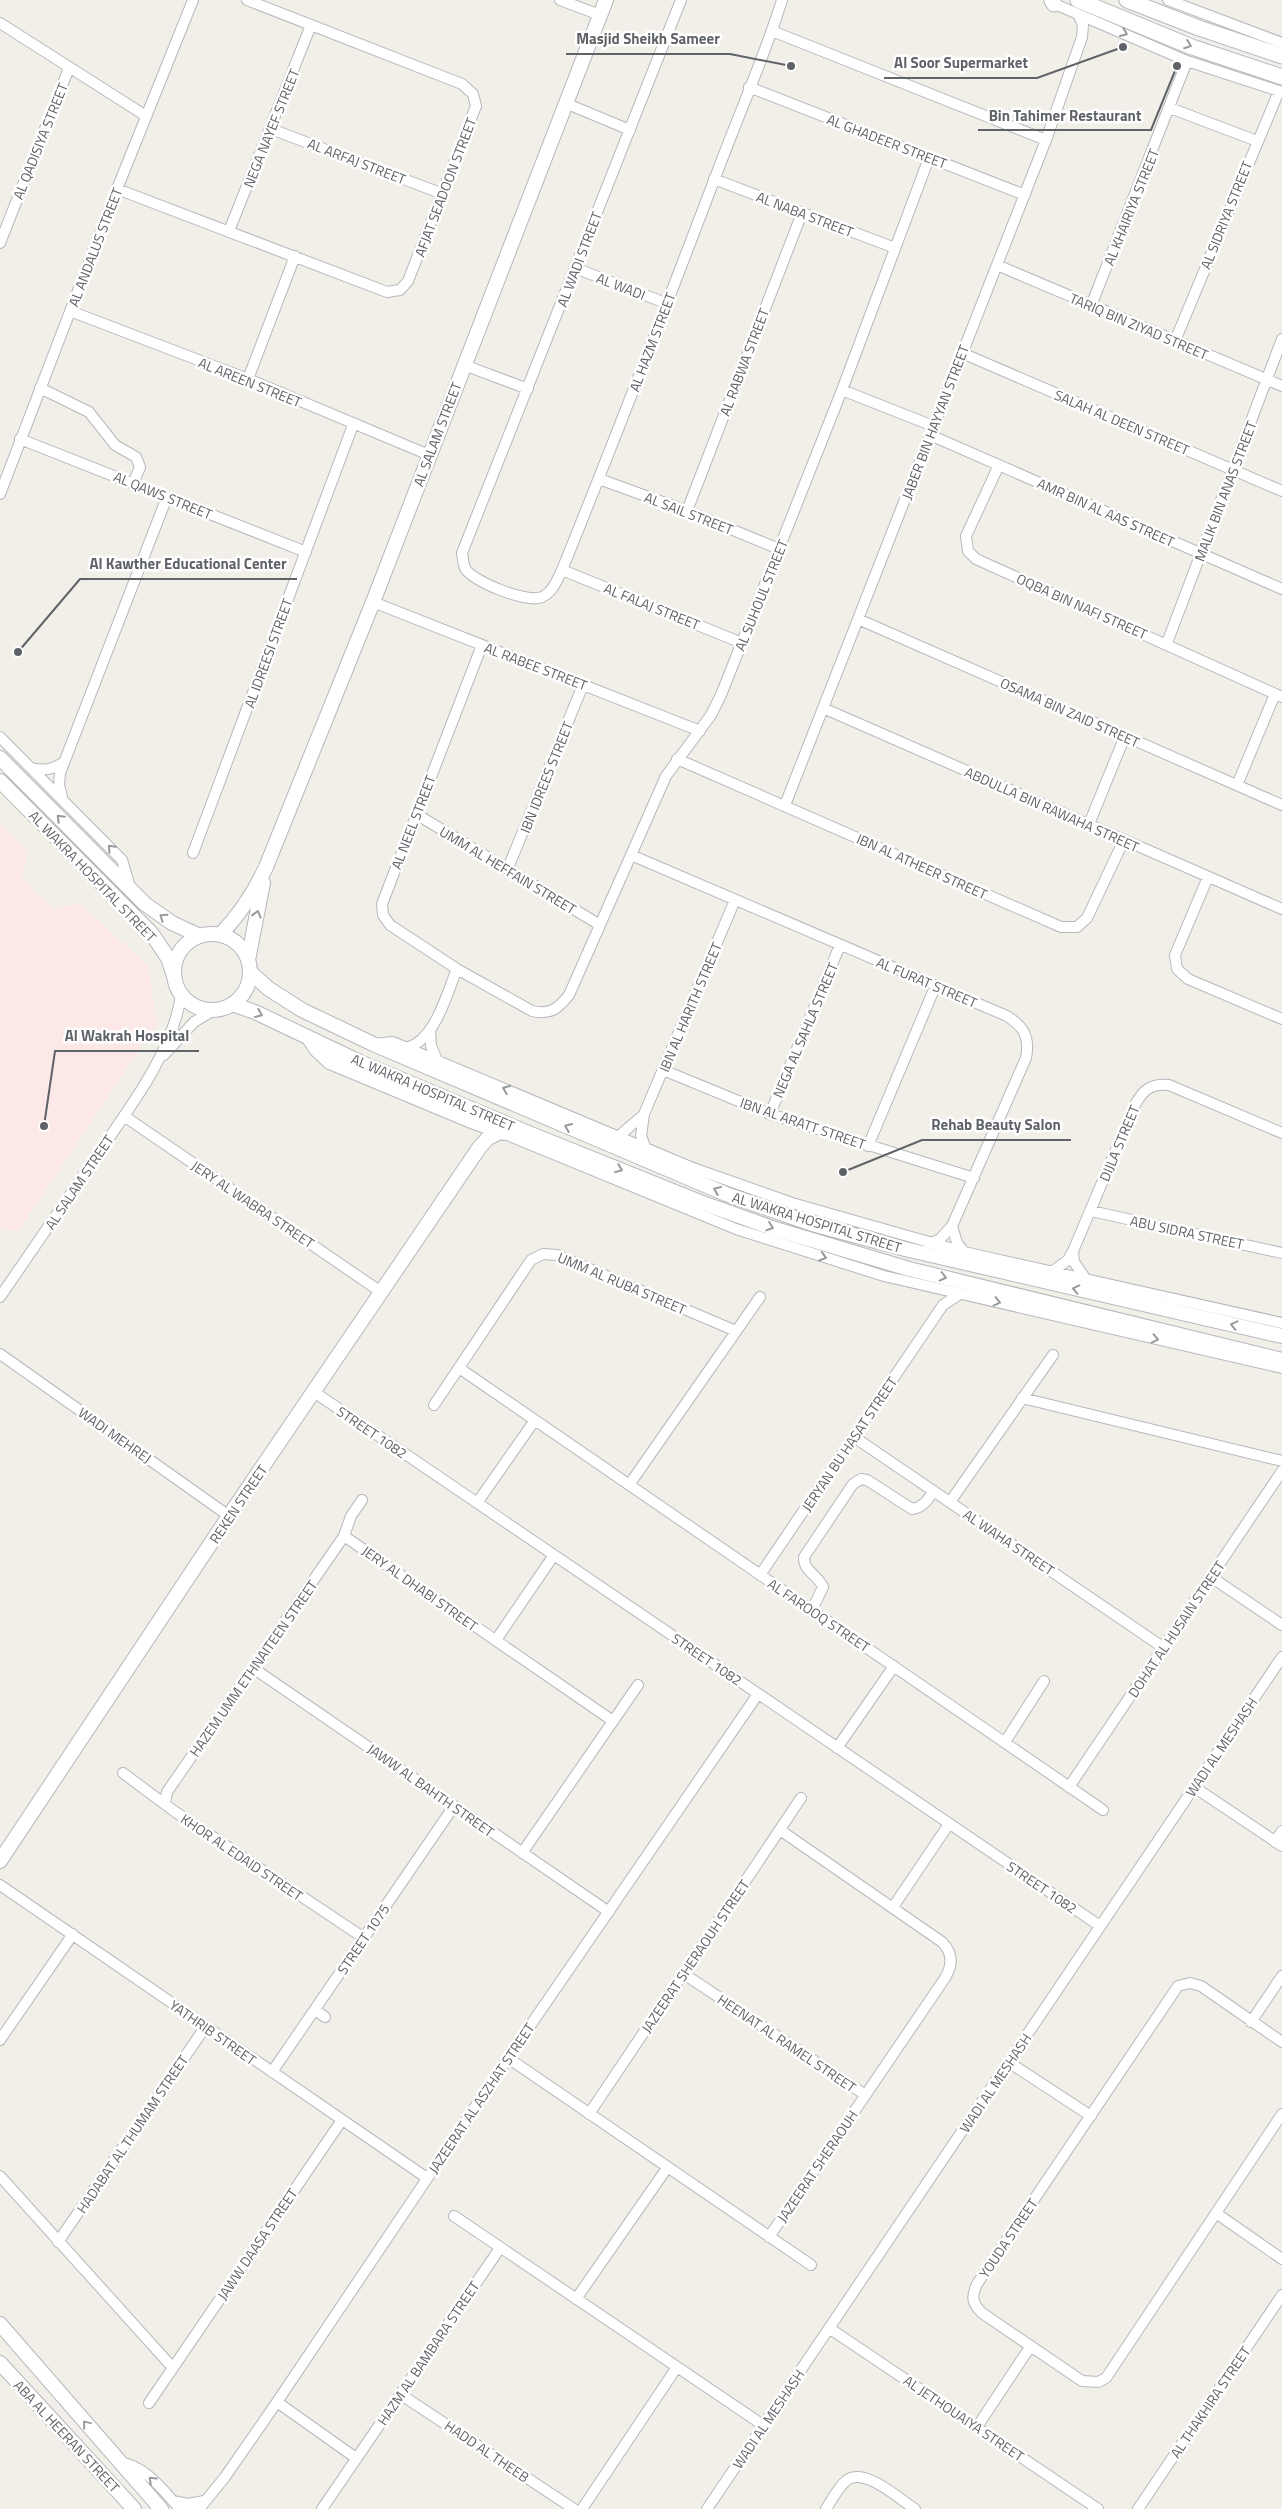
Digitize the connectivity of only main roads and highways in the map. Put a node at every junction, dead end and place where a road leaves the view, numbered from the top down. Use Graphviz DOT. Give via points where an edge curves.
graph roads {
  1 [pos="1127,0"];
  2 [pos="1078,7"];
  3 [pos="1282,56"];
  4 [pos="1281,86"];
  1 -- 3 [label="main road"];
  2 -- 4 [label="main road, one-way" via="1192,47"];
}
